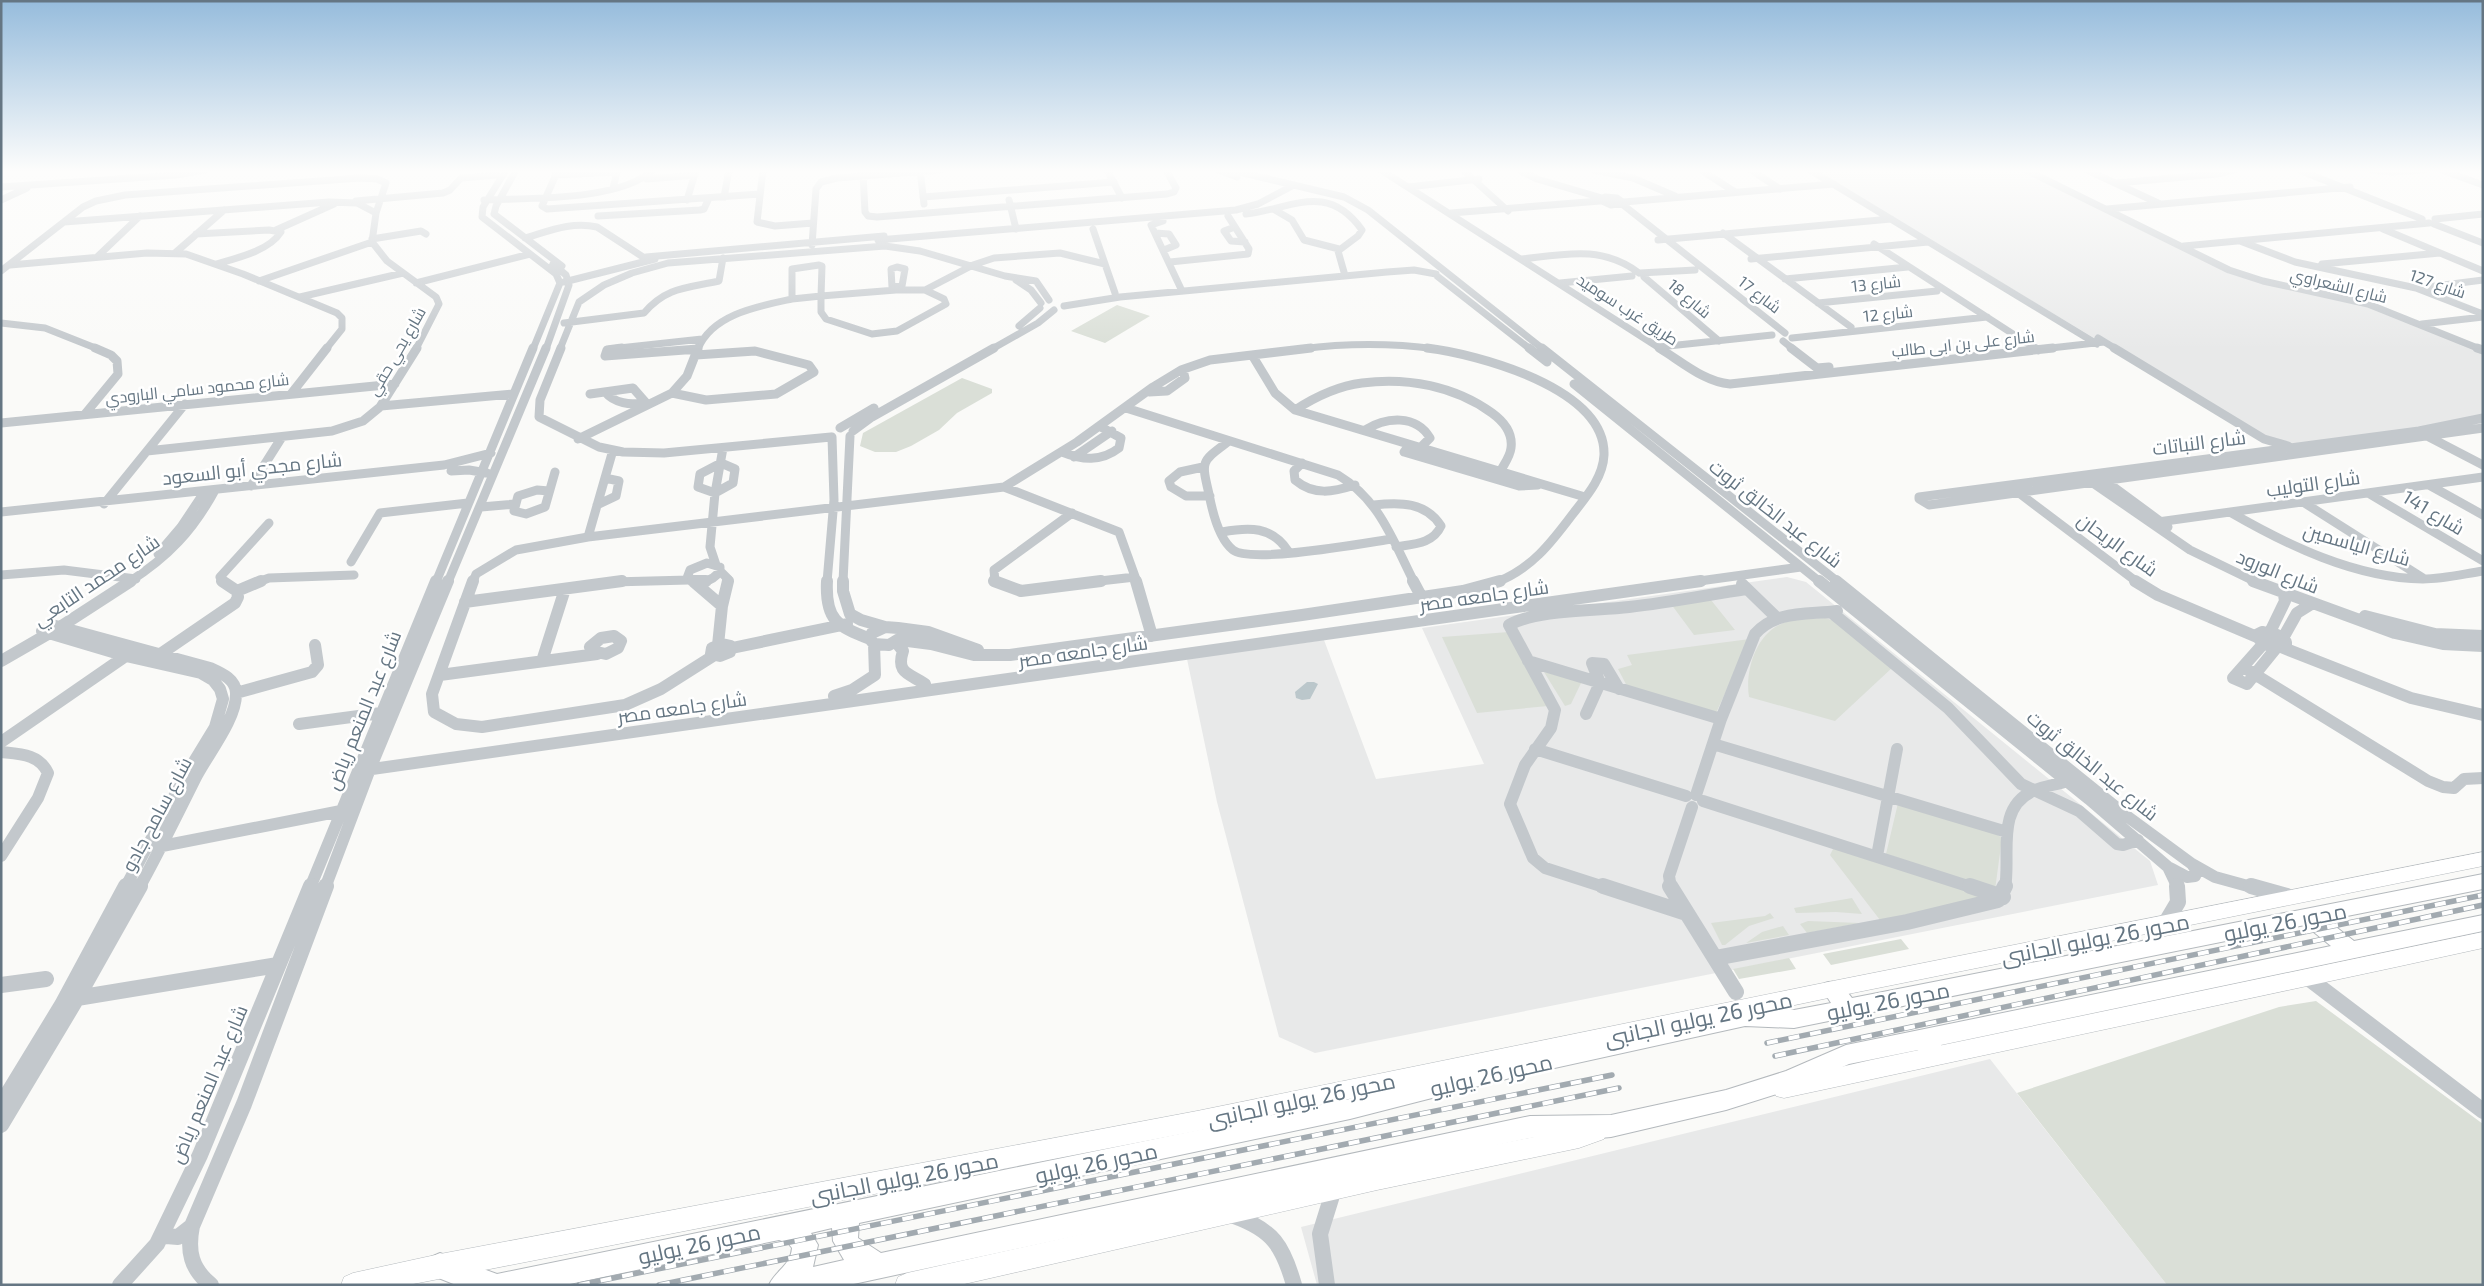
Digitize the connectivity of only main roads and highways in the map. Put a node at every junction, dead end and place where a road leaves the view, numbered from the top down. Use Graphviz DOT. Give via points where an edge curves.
graph roads {
  1 [pos="2483,859"];
  2 [pos="2483,881"];
  3 [pos="2308,916"];
  4 [pos="2475,927"];
  5 [pos="2483,940"];
  6 [pos="2351,951"];
  7 [pos="1833,989"];
  8 [pos="1848,1009"];
  9 [pos="1600,1044"];
  10 [pos="1930,1047"];
  11 [pos="1611,1126"];
  12 [pos="850,1213"];
  13 [pos="777,1227"];
  14 [pos="879,1265"];
  15 [pos="440,1266"];
  16 [pos="353,1285"];
  17 [pos="492,1285"];
  18 [pos="502,1285"];
  19 [pos="782,1285"];
  20 [pos="787,1285"];
  21 [pos="907,1285"];
  1 -- 7 [label="main road, محور 26 يوليو الجانبى"];
  2 -- 3 [label="highway, محور 26 يوليو"];
  3 -- 6 [label="highway"];
  3 -- 8 [label="highway, محور 26 يوليو"];
  4 -- 6 [label="highway"];
  5 -- 10 [label="main road" via="2308,978"];
  6 -- 10 [label="highway"];
  7 -- 8 [label="highway"];
  7 -- 9 [label="main road, محور 26 يوليو الجانبى"];
  8 -- 9 [label="highway, محور 26 يوليو" via="1794,1019 1745,1017"];
  9 -- 12 [label="highway, محور 26 يوليو" via="1350,1109"];
  9 -- 15 [label="main road, محور 26 يوليو الجانبى"];
  10 -- 11 [label="highway" via="1846,1055 1791,1080 1726,1100"];
  11 -- 14 [label="highway" via="1530,1126"];
  11 -- 21 [label="main road" via="1579,1138 1334,1189"];
  12 -- 13 [label="highway, محور 26 يوليو"];
  12 -- 14 [label="highway" via="844,1230 847,1245 858,1256"];
  13 -- 18 [label="highway, محور 26 يوليو"];
  13 -- 19 [label="highway" via="796,1234 805,1245 804,1262"];
  14 -- 20 [label="highway"];
  15 -- 16 [label="main road, محور 26 يوليو الجانبى"];
  15 -- 17 [label="highway"];
}
